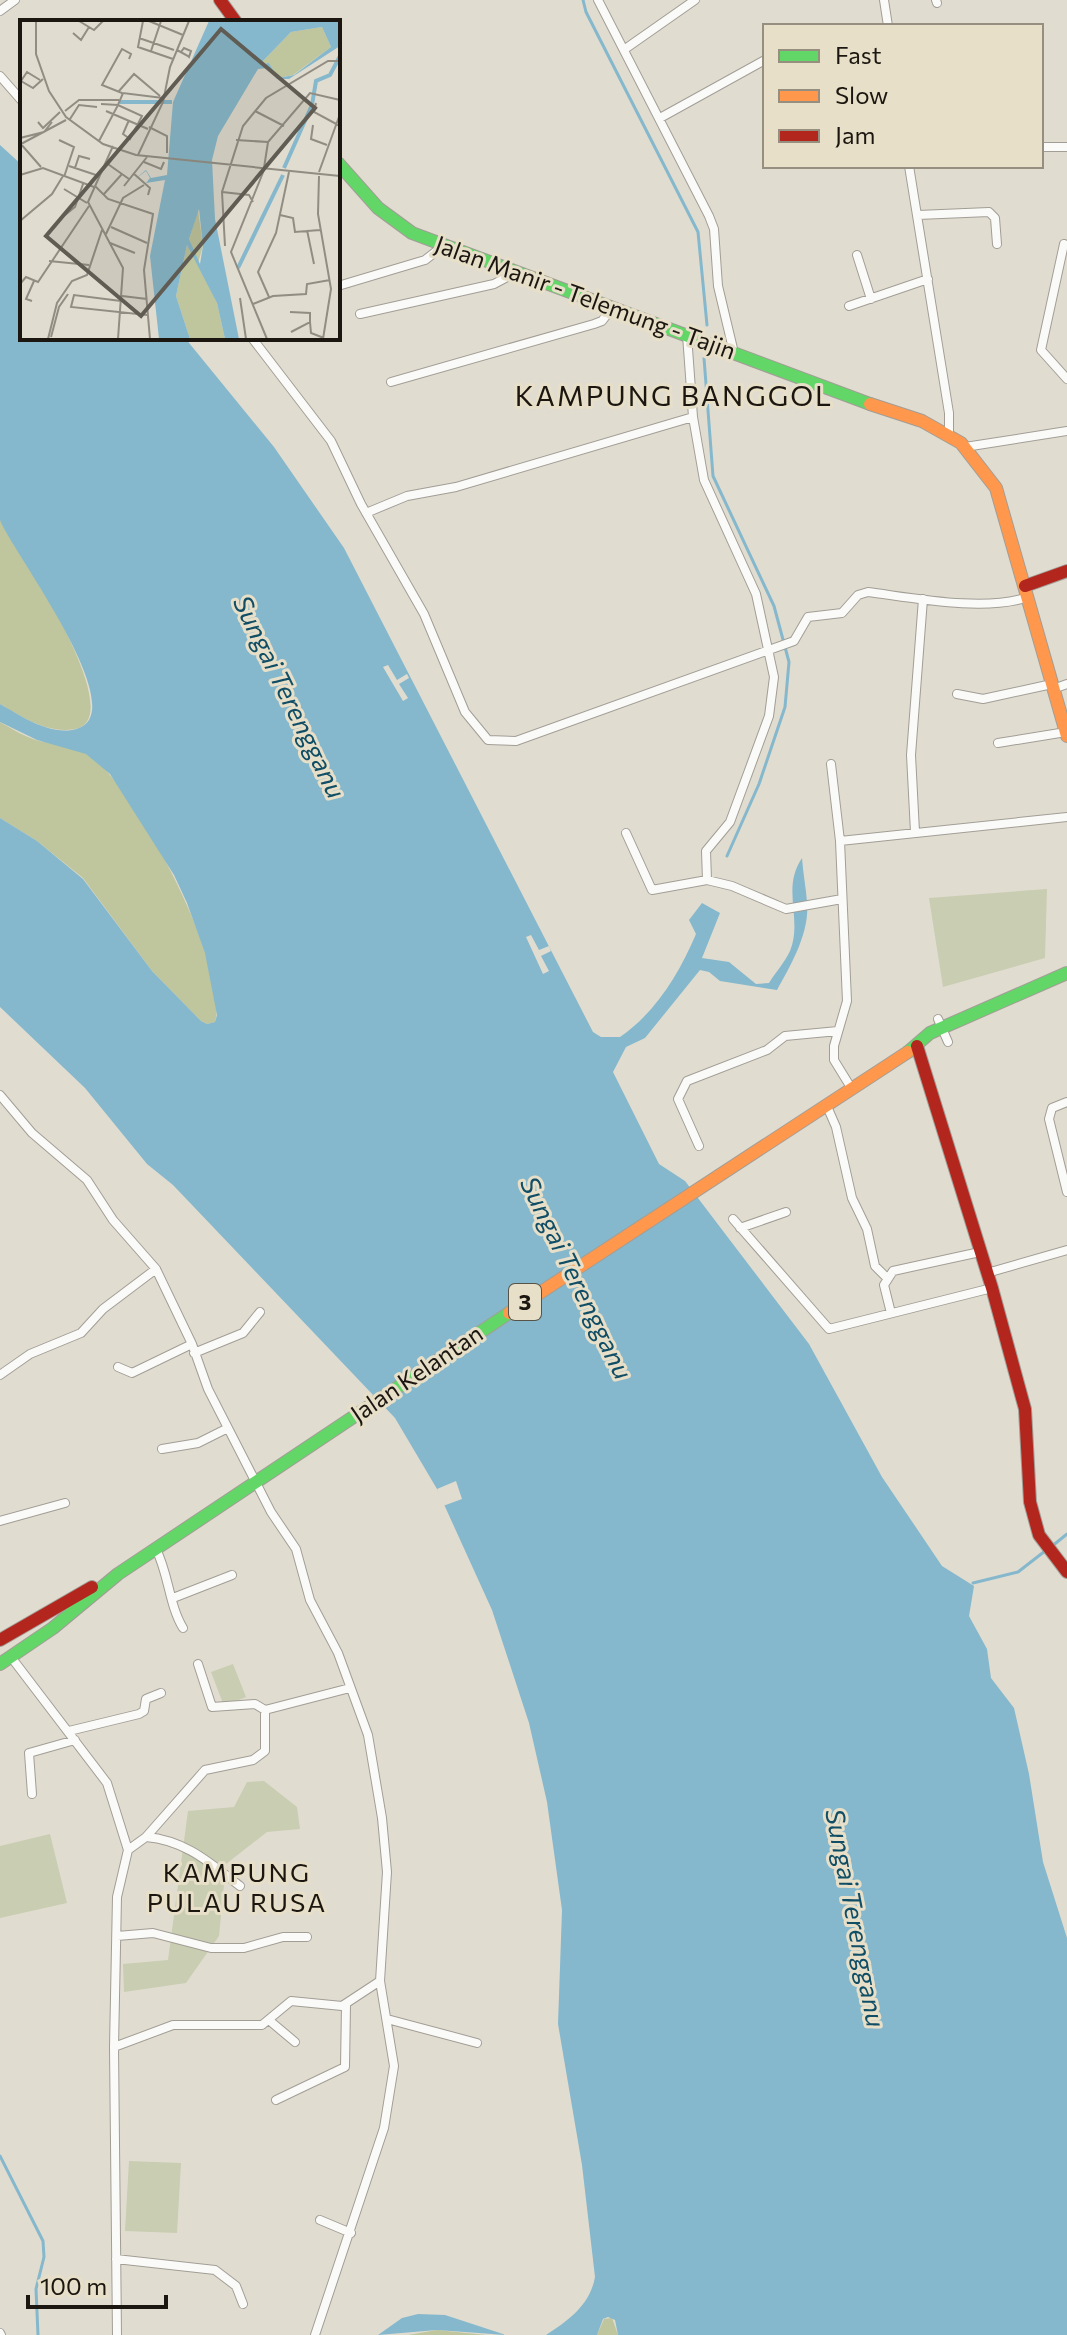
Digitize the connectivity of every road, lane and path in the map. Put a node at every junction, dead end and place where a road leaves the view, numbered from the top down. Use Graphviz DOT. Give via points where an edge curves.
graph roads {
  1 [pos="15,0"];
  2 [pos="220,0"];
  3 [pos="598,0"];
  4 [pos="695,0"];
  5 [pos="884,0"];
  6 [pos="0,11"];
  7 [pos="235,20"];
  8 [pos="888,24"];
  9 [pos="625,49"];
  10 [pos="763,61"];
  11 [pos="0,76"];
  12 [pos="20,99"];
  13 [pos="660,118"];
  14 [pos="1043,147"];
  15 [pos="1067,147"];
  16 [pos="340,165"];
  17 [pos="909,168"];
  18 [pos="918,215"];
  19 [pos="997,244"];
  20 [pos="1064,244"];
  21 [pos="443,246"];
  22 [pos="857,255"];
  23 [pos="513,274"];
  24 [pos="928,279"];
  25 [pos="340,285"];
  26 [pos="871,299"];
  27 [pos="849,306"];
  28 [pos="612,308"];
  29 [pos="360,314"];
  30 [pos="687,335"];
  31 [pos="256,340"];
  32 [pos="734,353"];
  33 [pos="1067,379"];
  34 [pos="391,382"];
  35 [pos="693,417"];
  36 [pos="1067,431"];
  37 [pos="949,436"];
  38 [pos="965,447"];
  39 [pos="366,513"];
  40 [pos="1067,571"];
  41 [pos="1026,592"];
  42 [pos="923,599"];
  43 [pos="771,648"];
  44 [pos="1067,684"];
  45 [pos="1053,686"];
  46 [pos="957,694"];
  47 [pos="1066,734"];
  48 [pos="998,743"];
  49 [pos="831,764"];
  50 [pos="1067,817"];
  51 [pos="915,832"];
  52 [pos="626,833"];
  53 [pos="840,841"];
  54 [pos="707,880"];
  55 [pos="842,899"];
  56 [pos="1067,971"];
  57 [pos="1067,985"];
  58 [pos="838,1031"];
  59 [pos="944,1031"];
  60 [pos="917,1046"];
  61 [pos="850,1086"];
  62 [pos="0,1095"];
  63 [pos="1067,1102"];
  64 [pos="826,1103"];
  65 [pos="699,1146"];
  66 [pos="1067,1192"];
  67 [pos="786,1212"];
  68 [pos="733,1219"];
  69 [pos="740,1228"];
  70 [pos="1067,1250"];
  71 [pos="980,1252"];
  72 [pos="156,1269"];
  73 [pos="987,1273"];
  74 [pos="886,1277"];
  75 [pos="992,1288"];
  76 [pos="260,1312"];
  77 [pos="891,1313"];
  78 [pos="193,1348"];
  79 [pos="118,1367"];
  80 [pos="0,1375"];
  81 [pos="228,1428"];
  82 [pos="162,1449"];
  83 [pos="256,1482"];
  84 [pos="65,1503"];
  85 [pos="0,1521"];
  86 [pos="156,1549"];
  87 [pos="1063,1564"];
  88 [pos="118,1574"];
  89 [pos="232,1575"];
  90 [pos="173,1598"];
  91 [pos="53,1628"];
  92 [pos="183,1628"];
  93 [pos="0,1642"];
  94 [pos="5,1660"];
  95 [pos="198,1664"];
  96 [pos="350,1688"];
  97 [pos="161,1693"];
  98 [pos="265,1710"];
  99 [pos="69,1731"];
  100 [pos="75,1740"];
  101 [pos="32,1794"];
  102 [pos="146,1837"];
  103 [pos="128,1850"];
  104 [pos="240,1886"];
  105 [pos="117,1936"];
  106 [pos="307,1937"];
  107 [pos="380,1981"];
  108 [pos="346,2005"];
  109 [pos="387,2019"];
  110 [pos="270,2021"];
  111 [pos="295,2042"];
  112 [pos="477,2043"];
  113 [pos="114,2047"];
  114 [pos="276,2100"];
  115 [pos="320,2220"];
  116 [pos="351,2233"];
  117 [pos="116,2259"];
  118 [pos="243,2304"];
  119 [pos="117,2335"];
  120 [pos="315,2335"];
  1 -- 6 [label="street"];
  2 -- 7 [label="main road"];
  3 -- 9 [label="street"];
  4 -- 9 [label="street"];
  5 -- 8 [label="street"];
  9 -- 13 [label="street"];
  10 -- 13 [label="street"];
  11 -- 12 [label="street"];
  13 -- 32 [label="street" via="714,229 718,286"];
  14 -- 15 [label="street"];
  16 -- 21 [label="main road, Jalan Manir - Telemung - Tajin" via="389,217"];
  17 -- 18 [label="street"];
  18 -- 19 [label="street" via="989,212 995,218"];
  18 -- 24 [label="street"];
  20 -- 33 [label="street" via="1041,350"];
  21 -- 23 [label="main road, Jalan Manir - Telemung - Tajin"];
  21 -- 25 [label="street" via="425,260"];
  22 -- 26 [label="street"];
  23 -- 28 [label="main road, Jalan Manir - Telemung - Tajin"];
  23 -- 29 [label="street" via="494,284"];
  24 -- 26 [label="street"];
  24 -- 37 [label="street"];
  26 -- 27 [label="street"];
  28 -- 30 [label="main road, Jalan Manir - Telemung - Tajin"];
  28 -- 34 [label="street" via="594,324"];
  30 -- 32 [label="main road, Jalan Manir - Telemung - Tajin"];
  30 -- 35 [label="street"];
  31 -- 39 [label="street" via="323,428"];
  32 -- 37 [label="main road, Jalan Manir - Telemung - Tajin" via="922,421"];
  35 -- 39 [label="street" via="456,487 407,496"];
  35 -- 43 [label="street" via="704,480 756,594"];
  36 -- 38 [label="street"];
  37 -- 38 [label="main road, Jalan Manir - Telemung - Tajin"];
  38 -- 41 [label="main road, Jalan Manir - Telemung - Tajin" via="996,488"];
  39 -- 43 [label="street" via="424,614 465,712 495,743 516,741"];
  40 -- 41 [label="main road"];
  41 -- 42 [label="street" via="1013,602"];
  41 -- 45 [label="main road, Jalan Manir - Telemung - Tajin"];
  42 -- 43 [label="street" via="858,595 842,613 808,617 794,641"];
  42 -- 51 [label="street" via="911,755"];
  43 -- 54 [label="street" via="769,716 730,822 706,851"];
  44 -- 45 [label="street"];
  45 -- 46 [label="street" via="983,699"];
  45 -- 47 [label="main road, Jalan Manir - Telemung - Tajin"];
  47 -- 48 [label="street"];
  49 -- 53 [label="street"];
  50 -- 51 [label="street"];
  51 -- 53 [label="street"];
  52 -- 54 [label="street" via="652,890"];
  53 -- 55 [label="street"];
  54 -- 55 [label="street" via="786,909"];
  55 -- 58 [label="street" via="847,1001"];
  56 -- 59 [label="main road, Jalan Kelantan / 3"];
  57 -- 59 [label="main road, Jalan Kelantan / 3"];
  58 -- 61 [label="street" via="834,1060"];
  58 -- 65 [label="street" via="785,1036 767,1050 687,1081 678,1099"];
  59 -- 60 [label="main road, Jalan Kelantan / 3"];
  60 -- 61 [label="main road, Jalan Kelantan / 3"];
  60 -- 71 [label="main road"];
  61 -- 64 [label="main road, Jalan Kelantan / 3"];
  62 -- 72 [label="street" via="32,1133 87,1180"];
  63 -- 66 [label="street" via="1052,1108 1049,1119"];
  64 -- 74 [label="street" via="875,1266"];
  64 -- 83 [label="main road, Jalan Kelantan / 3"];
  67 -- 69 [label="street"];
  68 -- 69 [label="street"];
  69 -- 77 [label="street" via="772,1259 824,1326"];
  70 -- 73 [label="street"];
  71 -- 73 [label="main road"];
  71 -- 74 [label="street" via="901,1268"];
  72 -- 78 [label="street"];
  72 -- 80 [label="street" via="81,1333 30,1354"];
  73 -- 75 [label="main road"];
  74 -- 77 [label="street"];
  75 -- 77 [label="street"];
  75 -- 87 [label="main road" via="1025,1409 1030,1502 1039,1535"];
  76 -- 78 [label="street" via="243,1333"];
  78 -- 79 [label="street" via="132,1373"];
  78 -- 81 [label="street"];
  81 -- 82 [label="street" via="198,1443"];
  81 -- 83 [label="street"];
  83 -- 86 [label="main road, Jalan Kelantan / 3"];
  83 -- 96 [label="street" via="296,1549 310,1600"];
  84 -- 85 [label="street"];
  86 -- 88 [label="main road, Jalan Kelantan / 3"];
  86 -- 90 [label="street"];
  88 -- 91 [label="main road, Jalan Kelantan / 3"];
  88 -- 93 [label="main road, Jalan Kelantan / 3"];
  89 -- 90 [label="street"];
  90 -- 92 [label="street"];
  91 -- 93 [label="main road" via="55,1620 49,1617"];
  91 -- 94 [label="main road, Jalan Kelantan / 3"];
  94 -- 99 [label="street"];
  95 -- 98 [label="street" via="212,1707 255,1704"];
  96 -- 98 [label="street"];
  96 -- 107 [label="street" via="368,1735 382,1818 388,1891"];
  97 -- 99 [label="street" via="146,1699 139,1714"];
  98 -- 102 [label="street" via="265,1751 253,1760 205,1770"];
  99 -- 100 [label="street"];
  100 -- 101 [label="street" via="29,1753"];
  100 -- 103 [label="street" via="107,1783"];
  102 -- 103 [label="street"];
  102 -- 104 [label="street" via="192,1849"];
  103 -- 105 [label="street" via="117,1897"];
  105 -- 106 [label="street" via="153,1933 211,1948"];
  105 -- 113 [label="street"];
  107 -- 108 [label="street"];
  107 -- 109 [label="street"];
  108 -- 110 [label="street" via="291,2001"];
  108 -- 114 [label="street" via="345,2067"];
  109 -- 112 [label="street"];
  109 -- 116 [label="street" via="394,2066 384,2128"];
  110 -- 111 [label="street"];
  110 -- 113 [label="street" via="173,2025"];
  113 -- 117 [label="street"];
  115 -- 116 [label="street"];
  116 -- 120 [label="street"];
  117 -- 118 [label="street" via="215,2270 236,2286"];
  117 -- 119 [label="street"];
}
